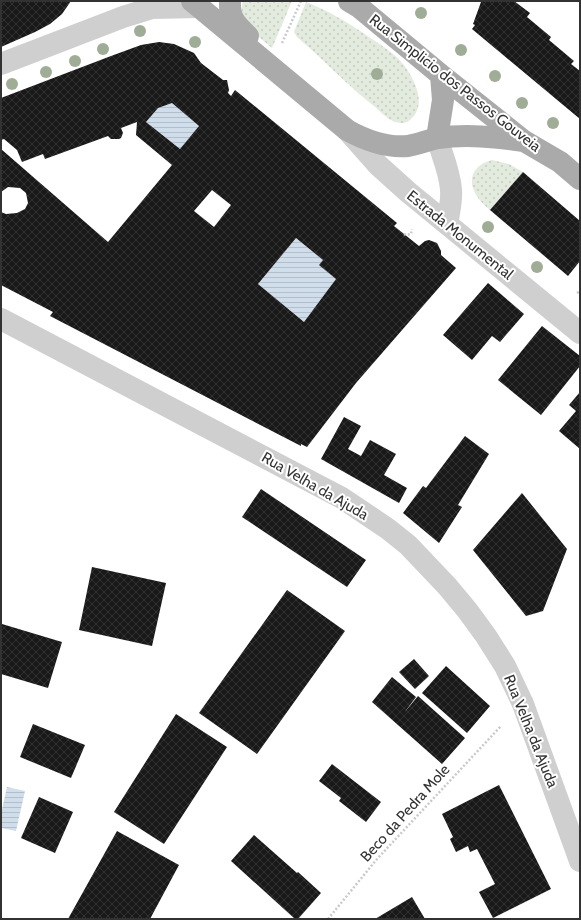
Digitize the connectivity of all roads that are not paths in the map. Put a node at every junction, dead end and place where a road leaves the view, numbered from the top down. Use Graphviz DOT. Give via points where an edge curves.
graph roads {
  1 [pos="230,1"];
  2 [pos="355,3"];
  3 [pos="196,4"];
  4 [pos="1,64"];
  5 [pos="441,75"];
  6 [pos="284,77"];
  7 [pos="347,130"];
  8 [pos="437,138"];
  9 [pos="524,141"];
  10 [pos="580,179"];
  11 [pos="447,224"];
  12 [pos="1,319"];
  13 [pos="580,333"];
  14 [pos="580,861"];
  1 -- 6 [label="main road, Estrada Monumental" via="229,11 236,25 272,59"];
  2 -- 5 [label="main road, Rua Simplicio dos Passos Gouveia"];
  3 -- 4 [label="street" via="152,8"];
  3 -- 6 [label="main road, Estrada Monumental"];
  5 -- 8 [label="main road" via="443,100"];
  5 -- 9 [label="main road, Rua Simplicio dos Passos Gouveia"];
  6 -- 7 [label="main road, Estrada Monumental"];
  7 -- 8 [label="main road, Estrada Monumental" via="359,137 388,146 408,146"];
  7 -- 11 [label="street, Estrada Monumental" via="378,165"];
  8 -- 9 [label="main road, Estrada Monumental" via="479,136"];
  8 -- 11 [label="street" via="451,189"];
  9 -- 10 [label="main road, Rua Simplicio dos Passos Gouveia" via="560,162"];
  11 -- 13 [label="street, Estrada Monumental"];
  12 -- 14 [label="street, Rua Velha da Ajuda" via="342,498 408,545 467,610 505,666 523,704"];
}
